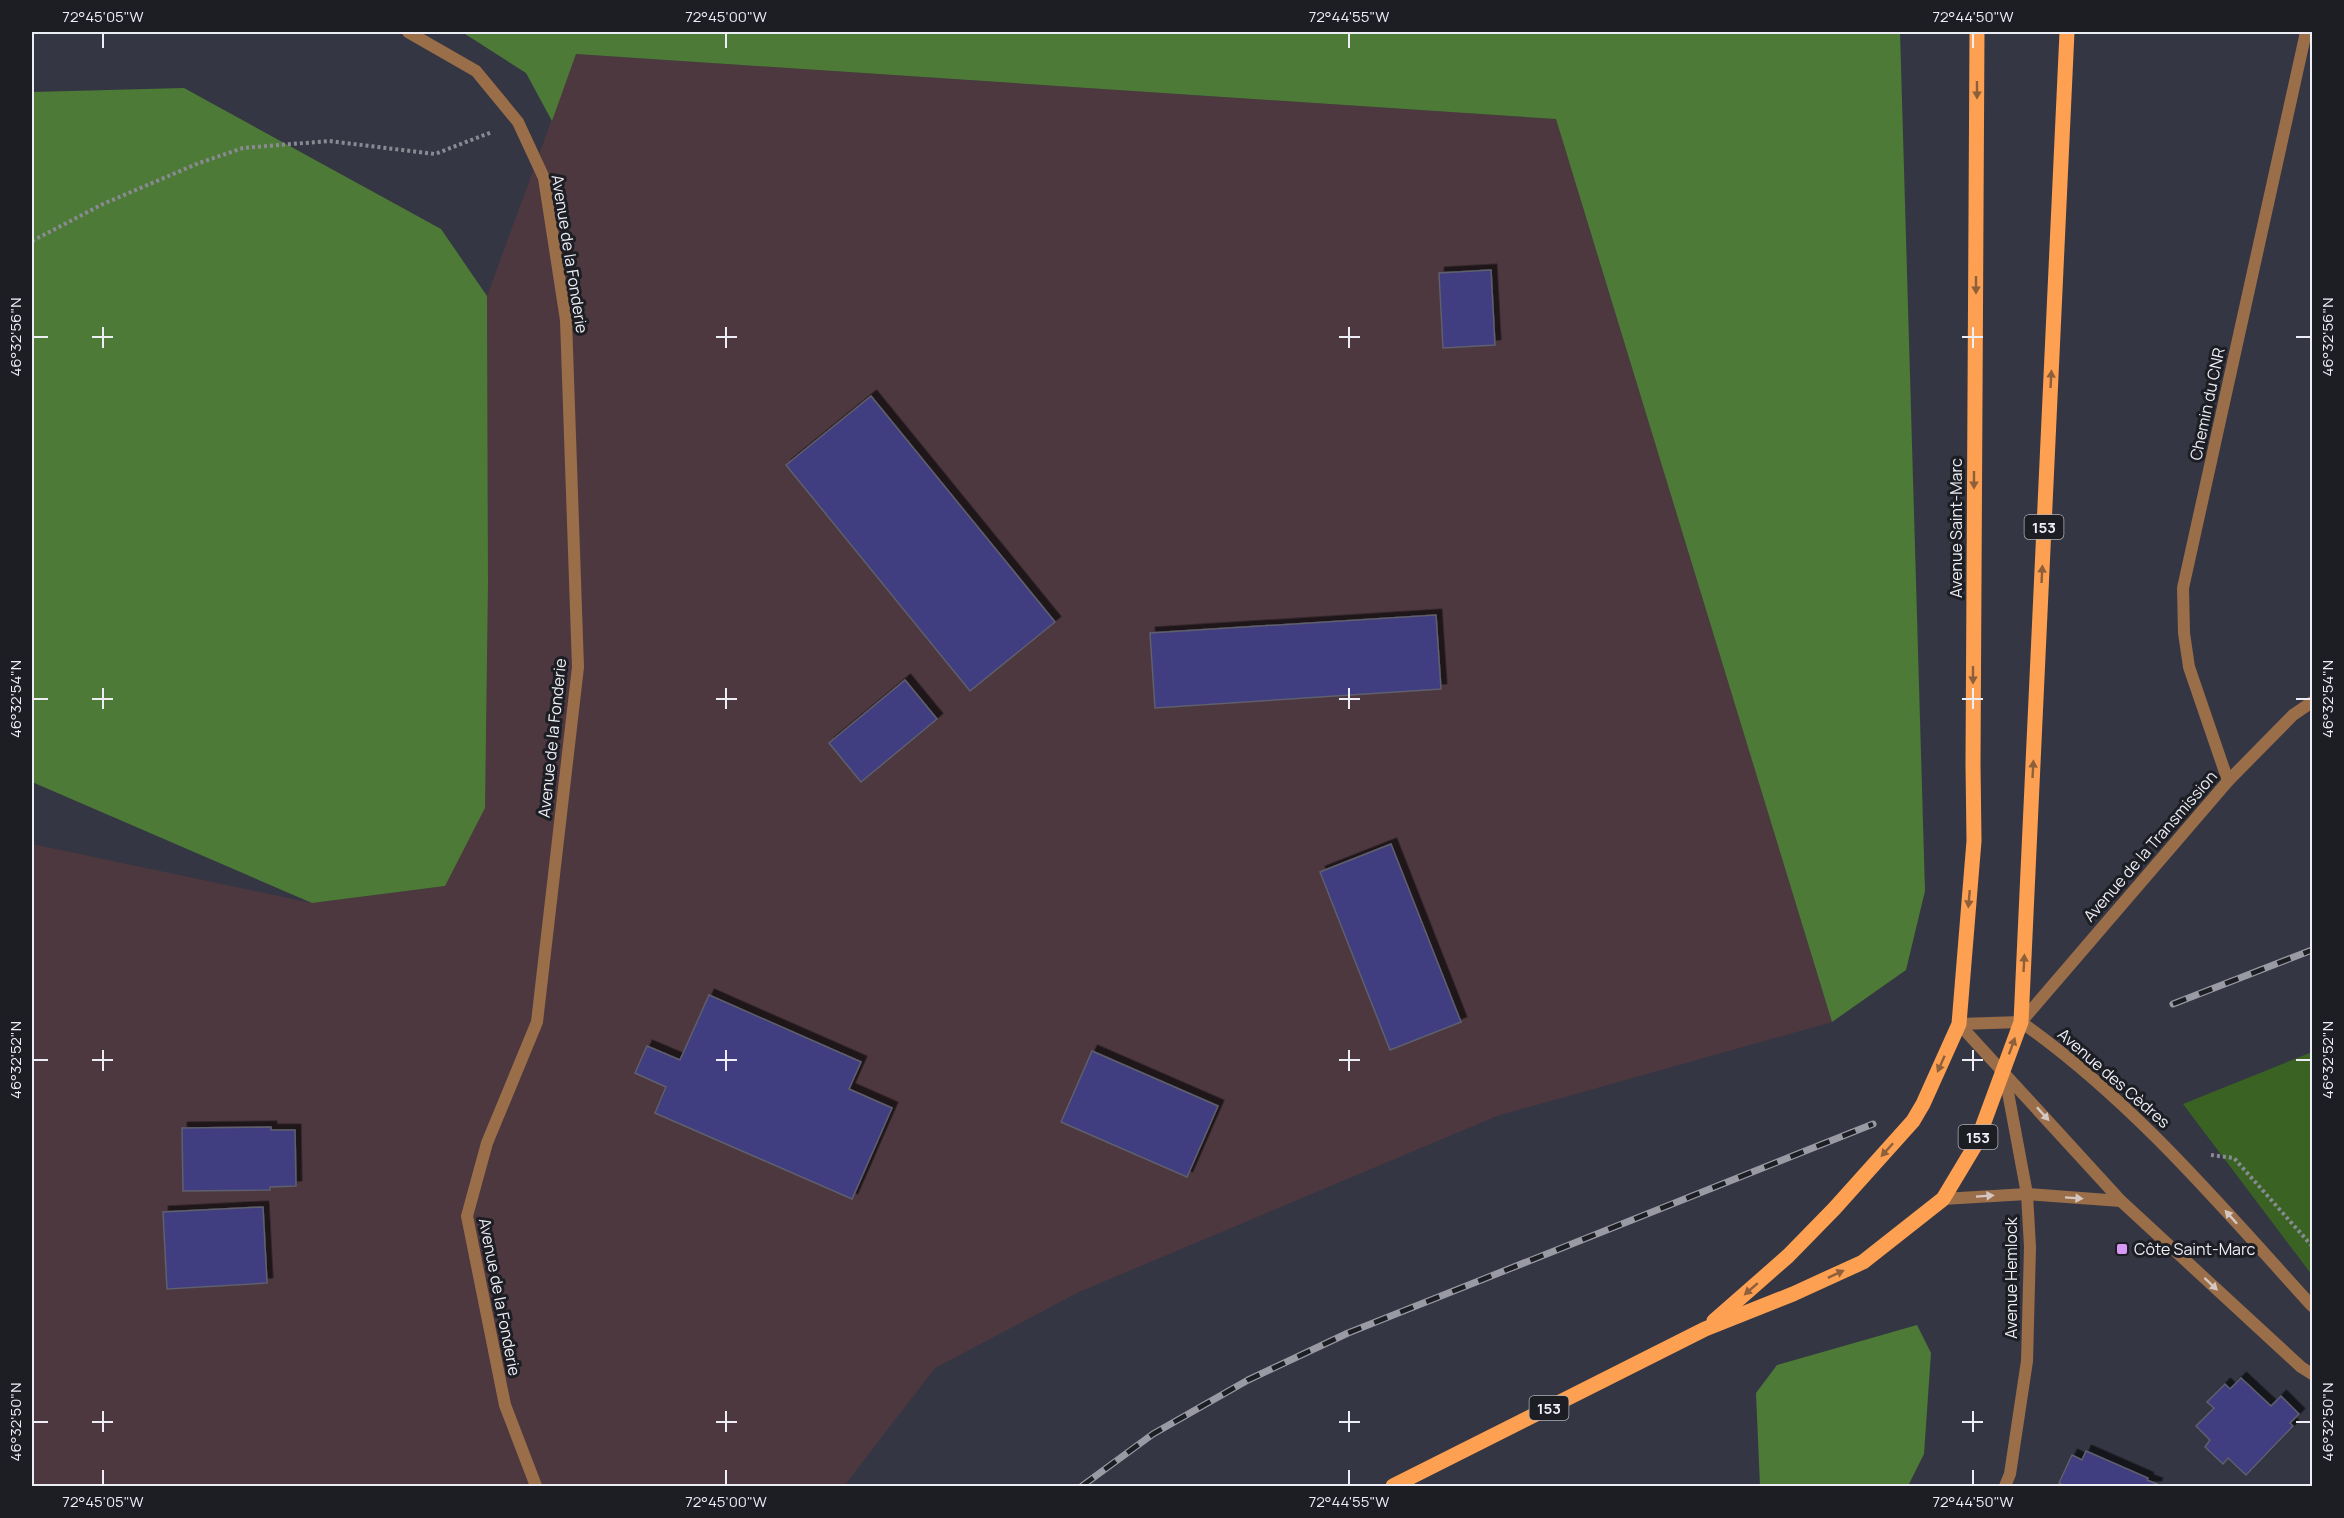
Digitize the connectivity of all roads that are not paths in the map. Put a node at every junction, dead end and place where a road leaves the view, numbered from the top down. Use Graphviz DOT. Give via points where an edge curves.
graph roads {
  1 [pos="408,32"];
  2 [pos="1977,32"];
  3 [pos="2067,32"];
  4 [pos="2306,32"];
  5 [pos="2313,702"];
  6 [pos="2228,781"];
  7 [pos="2021,1022"];
  8 [pos="1959,1024"];
  9 [pos="2004,1071"];
  10 [pos="2027,1194"];
  11 [pos="1943,1199"];
  12 [pos="2121,1201"];
  13 [pos="2313,1306"];
  14 [pos="1705,1329"];
  15 [pos="2313,1374"];
  16 [pos="536,1486"];
  17 [pos="1393,1486"];
  18 [pos="2005,1486"];
  1 -- 16 [label="street, Avenue de la Fonderie" via="476,71 518,122 544,178 566,320 578,667 537,1022 487,1143 466,1216 505,1405"];
  2 -- 8 [label="main road, Avenue Saint-Marc / 153, one-way" via="1974,841"];
  7 -- 3 [label="main road, 153, one-way"];
  4 -- 6 [label="street, Chemin du CNR" via="2183,588 2189,667"];
  5 -- 6 [label="street, Avenue de la Transmission" via="2293,715"];
  6 -- 7 [label="street, Avenue de la Transmission"];
  7 -- 8 [label="street"];
  9 -- 7 [label="main road, 153, one-way"];
  13 -- 7 [label="street, Avenue des Cèdres, one-way" via="2169,1149 2074,1060"];
  8 -- 9 [label="street"];
  8 -- 14 [label="main road, 153, one-way" via="1913,1121 1788,1256"];
  9 -- 10 [label="street, Avenue Hemlock"];
  9 -- 11 [label="main road, 153" via="1976,1144"];
  9 -- 12 [label="street, one-way"];
  11 -- 10 [label="street, one-way"];
  10 -- 12 [label="street, one-way"];
  10 -- 18 [label="street, Avenue Hemlock" via="2027,1361"];
  14 -- 11 [label="main road, 153, one-way" via="1863,1262"];
  12 -- 15 [label="street, one-way"];
  14 -- 17 [label="main road, 153"];
}
